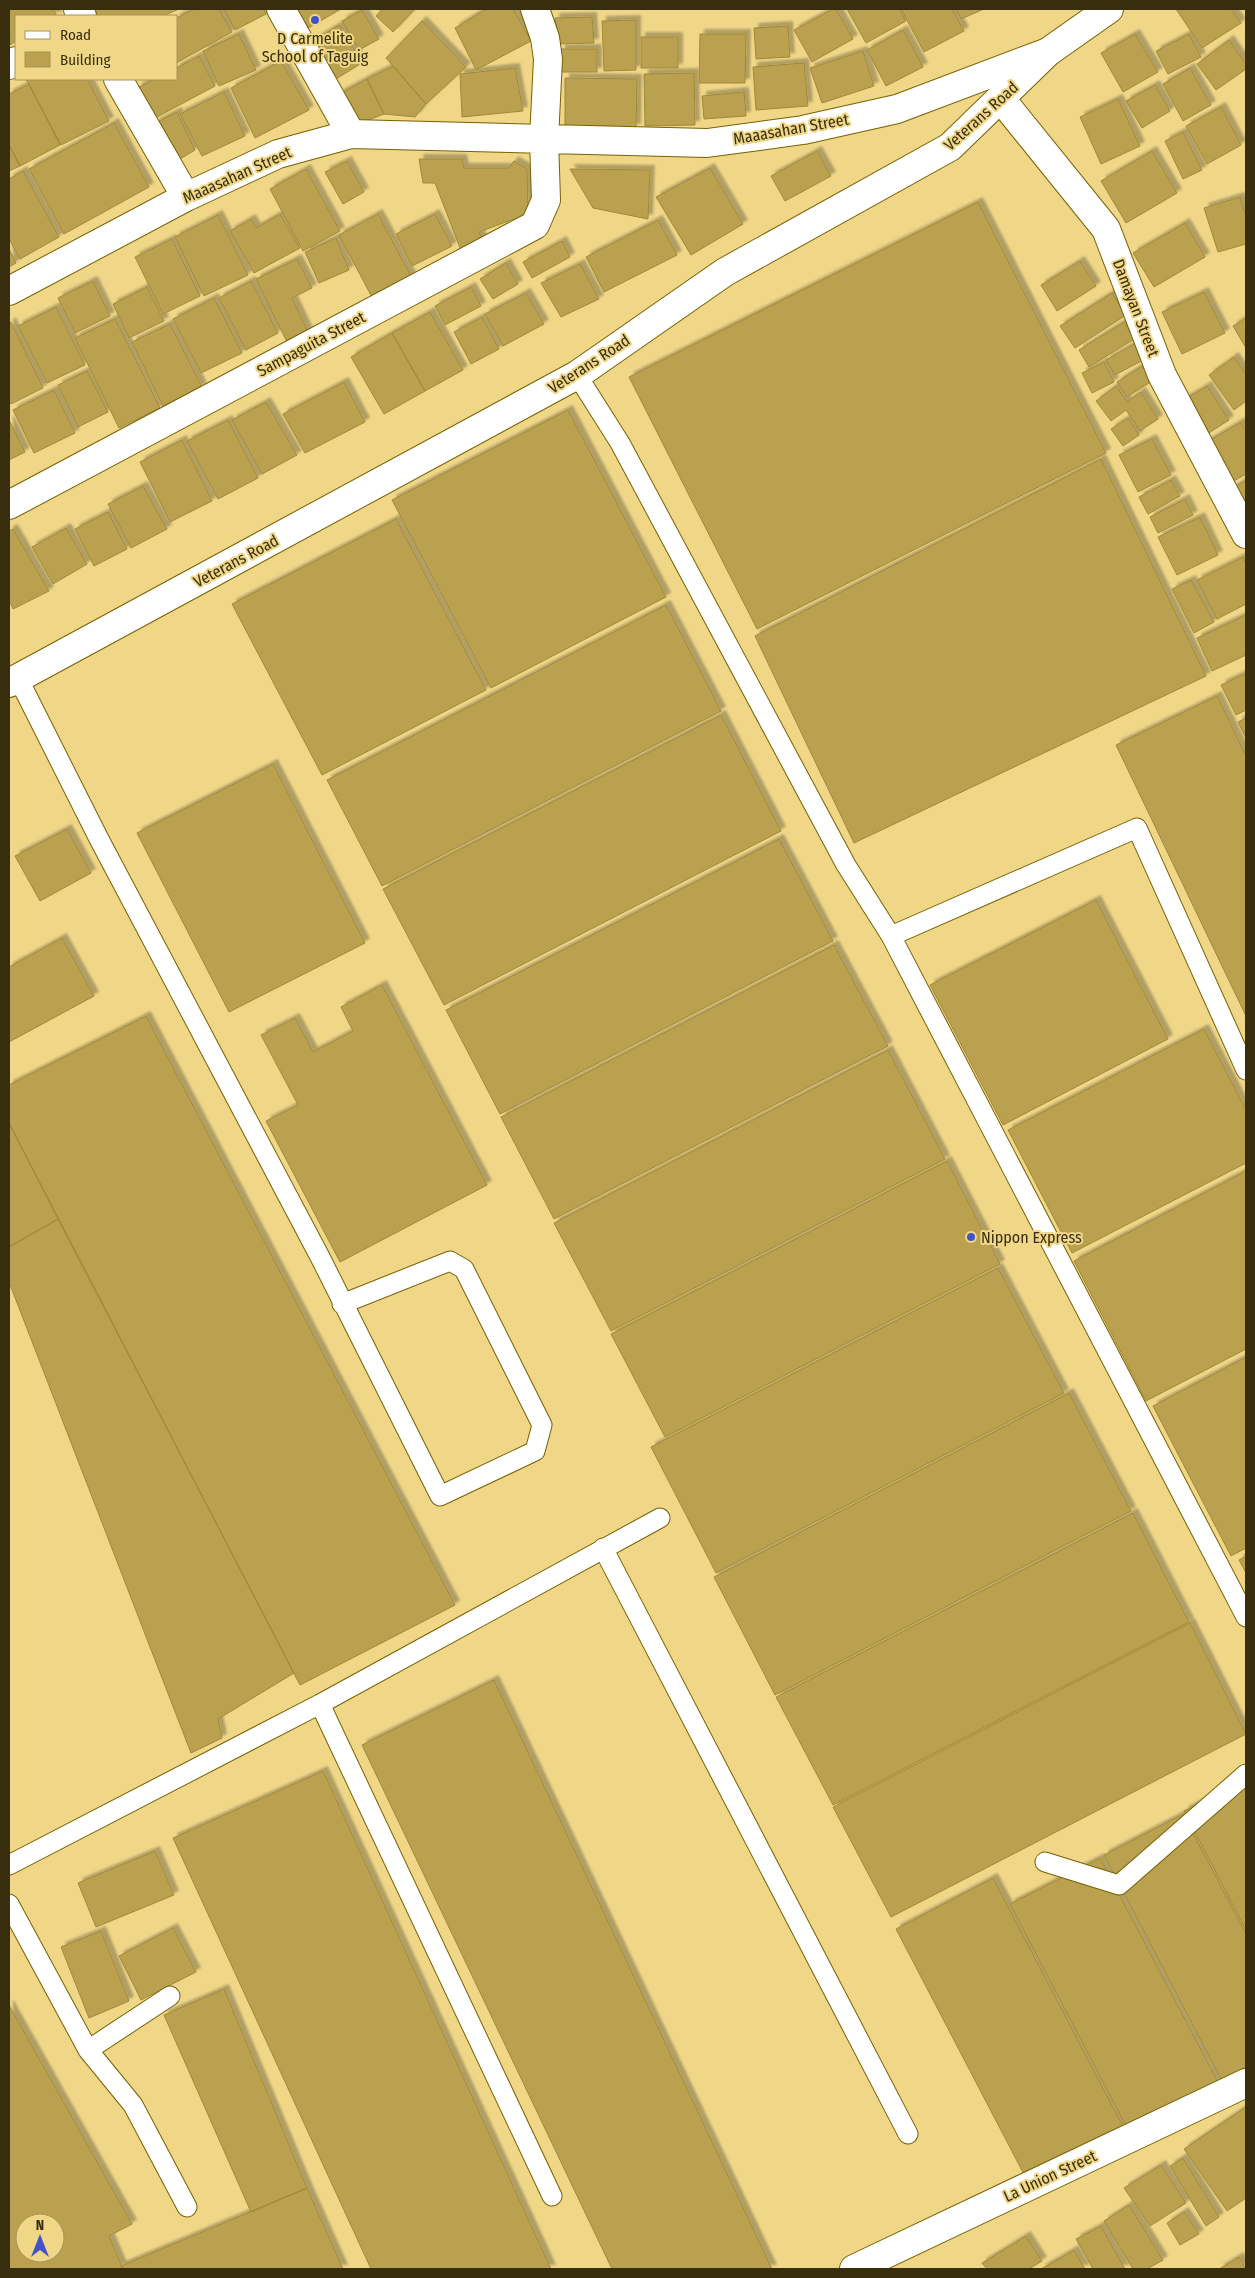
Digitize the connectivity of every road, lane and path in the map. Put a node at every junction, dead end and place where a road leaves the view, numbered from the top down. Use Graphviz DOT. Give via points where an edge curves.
graph roads {
  1 [pos="281,9"];
  2 [pos="535,9"];
  3 [pos="1109,9"];
  4 [pos="1048,52"];
  5 [pos="119,80"];
  6 [pos="1001,99"];
  7 [pos="351,134"];
  8 [pos="527,139"];
  9 [pos="186,197"];
  10 [pos="9,291"];
  11 [pos="577,375"];
  12 [pos="9,505"];
  13 [pos="1246,534"];
  14 [pos="14,681"];
  15 [pos="891,936"];
  16 [pos="1246,1070"];
  17 [pos="342,1304"];
  18 [pos="660,1518"];
  19 [pos="603,1548"];
  20 [pos="1246,1617"];
  21 [pos="320,1704"];
  22 [pos="1246,1774"];
  23 [pos="1045,1862"];
  24 [pos="9,1865"];
  25 [pos="9,1904"];
  26 [pos="170,1996"];
  27 [pos="88,2050"];
  28 [pos="1246,2083"];
  29 [pos="908,2134"];
  30 [pos="552,2196"];
  31 [pos="187,2206"];
  32 [pos="854,2269"];
  1 -- 7 [label="street"];
  2 -- 8 [label="street, Sampaguita Street" via="548,59"];
  3 -- 4 [label="street, Veterans Road"];
  4 -- 6 [label="street, Veterans Road"];
  4 -- 8 [label="street, Maaasahan Street" via="897,109 803,130 707,143"];
  5 -- 9 [label="street"];
  6 -- 11 [label="street, Veterans Road" via="950,147 725,272"];
  6 -- 13 [label="street, Damayan Street" via="1106,229 1162,375"];
  7 -- 8 [label="street, Maaasahan Street"];
  7 -- 9 [label="street, Maaasahan Street" via="278,154"];
  8 -- 12 [label="street, Sampaguita Street" via="546,200 535,225"];
  9 -- 10 [label="street, Maaasahan Street"];
  11 -- 14 [label="street, Veterans Road"];
  11 -- 15 [label="lane" via="620,443 846,865"];
  14 -- 17 [label="lane"];
  15 -- 16 [label="lane" via="1137,828"];
  15 -- 20 [label="lane"];
  17 -- 17 [label="lane" via="450,1261 464,1269 542,1425 535,1451 440,1496"];
  18 -- 19 [label="lane"];
  19 -- 21 [label="lane"];
  19 -- 29 [label="lane"];
  21 -- 24 [label="lane"];
  21 -- 30 [label="lane"];
  22 -- 23 [label="lane" via="1119,1885"];
  25 -- 27 [label="lane"];
  26 -- 27 [label="lane"];
  27 -- 31 [label="lane" via="133,2105"];
  28 -- 32 [label="street, La Union Street"];
}
